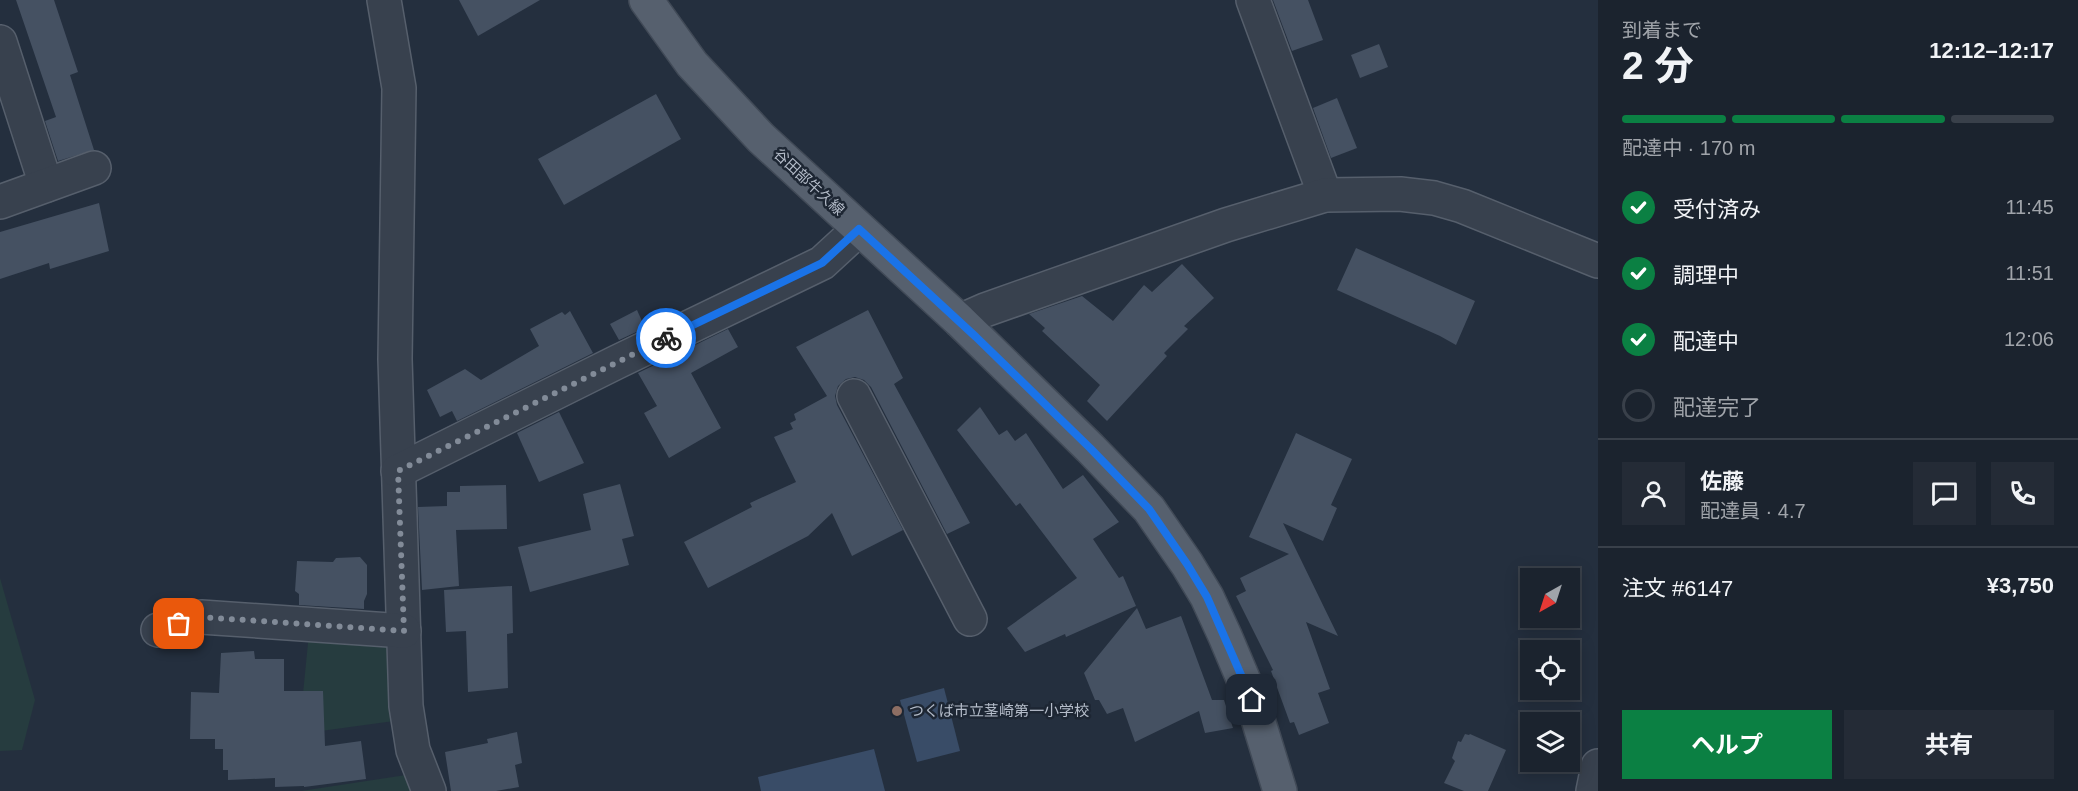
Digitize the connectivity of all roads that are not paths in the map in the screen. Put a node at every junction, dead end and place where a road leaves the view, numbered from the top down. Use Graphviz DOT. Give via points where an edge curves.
graph roads {
  1 [pos="384,0"];
  2 [pos="646,0"];
  3 [pos="1253,0"];
  4 [pos="0,42"];
  5 [pos="94,168"];
  6 [pos="46,185"];
  7 [pos="1324,195"];
  8 [pos="0,202"];
  9 [pos="859,229"];
  10 [pos="1598,261"];
  11 [pos="960,321"];
  12 [pos="854,396"];
  13 [pos="398,471"];
  14 [pos="970,619"];
  15 [pos="158,630"];
  16 [pos="404,631"];
  17 [pos="1598,766"];
  18 [pos="429,791"];
  19 [pos="1280,791"];
  20 [pos="1593,791"];
  1 -- 13 [label="street" via="399,88 395,359"];
  2 -- 9 [label="main road, 谷田部牛久線" via="723,99"];
  3 -- 7 [label="street"];
  4 -- 6 [label="street"];
  5 -- 6 [label="street"];
  6 -- 8 [label="street"];
  7 -- 10 [label="street" via="1400,194 1434,198"];
  7 -- 11 [label="street" via="1226,225"];
  9 -- 11 [label="main road, 谷田部牛久線"];
  9 -- 13 [label="street" via="822,263"];
  11 -- 19 [label="main road, 谷田部牛久線" via="1149,509 1187,564 1207,597 1252,700"];
  12 -- 14 [label="street"];
  13 -- 16 [label="street"];
  15 -- 16 [label="street" via="201,617"];
  16 -- 18 [label="street" via="406,706 413,750"];
  17 -- 20 [label="street"];
}
